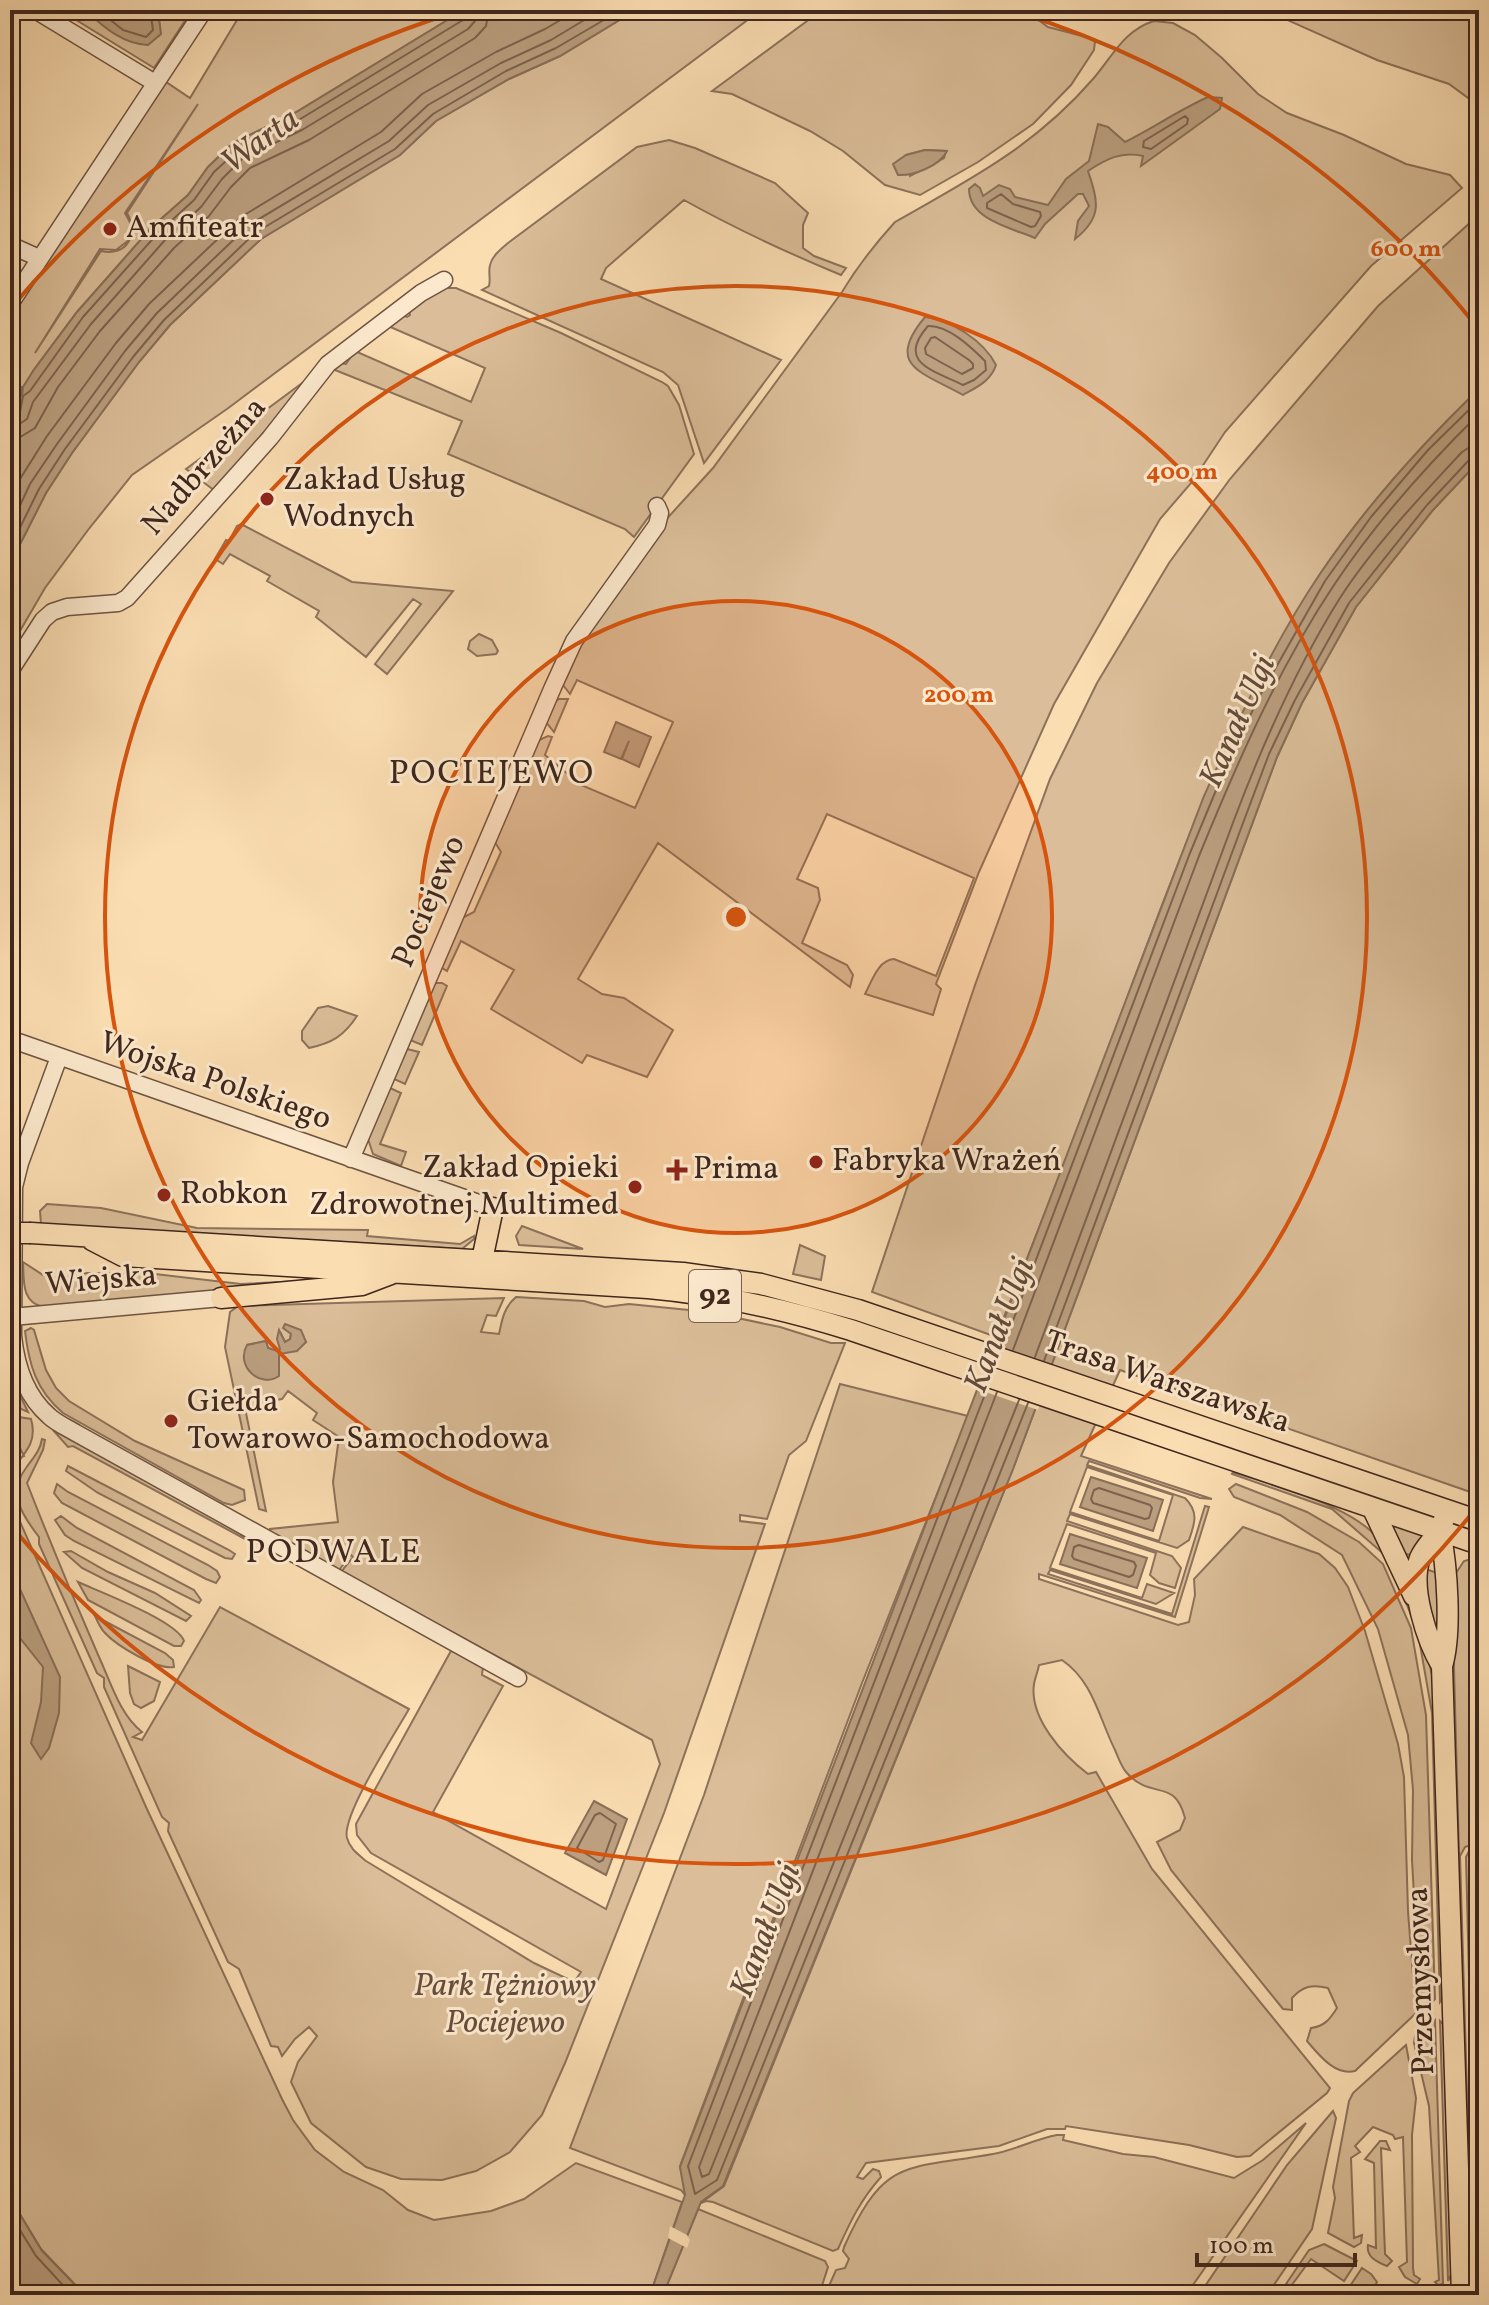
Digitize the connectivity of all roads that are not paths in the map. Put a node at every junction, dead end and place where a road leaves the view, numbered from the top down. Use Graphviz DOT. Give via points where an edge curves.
graph roads {
  1 [pos="35,10"];
  2 [pos="204,10"];
  3 [pos="155,83"];
  4 [pos="10,245"];
  5 [pos="39,258"];
  6 [pos="444,280"];
  7 [pos="10,304"];
  8 [pos="657,506"];
  9 [pos="10,671"];
  10 [pos="10,1039"];
  11 [pos="59,1057"];
  12 [pos="351,1159"];
  13 [pos="493,1208"];
  14 [pos="10,1233"];
  15 [pos="83,1236"];
  16 [pos="482,1260"];
  17 [pos="395,1272"];
  18 [pos="461,1274"];
  19 [pos="221,1298"];
  20 [pos="12,1317"];
  21 [pos="1373,1509"];
  22 [pos="1447,1510"];
  23 [pos="1479,1521"];
  24 [pos="1440,1531"];
  25 [pos="1479,1546"];
  26 [pos="1445,1581"];
  27 [pos="1420,1605"];
  28 [pos="1442,1666"];
  29 [pos="518,1678"];
  30 [pos="1462,2295"];
  1 -- 3 [label="street"];
  2 -- 3 [label="street"];
  3 -- 5 [label="street"];
  4 -- 5 [label="street"];
  5 -- 7 [label="street"];
  6 -- 9 [label="street, Nadbrzeżna" via="328,364 270,438 127,598 52,612"];
  8 -- 12 [label="street, Pociejewo" via="657,525 574,641"];
  10 -- 11 [label="street, Wojska Polskiego"];
  11 -- 12 [label="street, Wojska Polskiego"];
  11 -- 20 [label="street, Wiejska" via="14,1187"];
  12 -- 13 [label="street, Wojska Polskiego"];
  13 -- 16 [label="main road"];
  14 -- 15 [label="main road, Trasa Warszawska / 92, bridge"];
  15 -- 16 [label="main road, Trasa Warszawska / 92"];
  15 -- 17 [label="main road, Trasa Warszawska / 92" via="123,1256"];
  16 -- 18 [label="main road"];
  16 -- 22 [label="main road, Trasa Warszawska / 92" via="683,1273 822,1299"];
  17 -- 18 [label="main road, Trasa Warszawska / 92"];
  17 -- 19 [label="main road" via="362,1285"];
  18 -- 21 [label="main road, Trasa Warszawska / 92" via="648,1288 787,1311"];
  19 -- 20 [label="street, Wiejska"];
  20 -- 29 [label="street" via="15,1355 26,1386 49,1416"];
  21 -- 24 [label="main road, Trasa Warszawska / 92"];
  21 -- 27 [label="main road"];
  22 -- 23 [label="main road, Trasa Warszawska"];
  22 -- 24 [label="main road, Przemysłowa"];
  24 -- 25 [label="main road, Trasa Warszawska / 92"];
  24 -- 26 [label="main road"];
  24 -- 27 [label="main road, Przemysłowa" via="1419,1562"];
  25 -- 26 [label="main road" via="1456,1558"];
  26 -- 28 [label="main road, Przemysłowa" via="1447,1650"];
  27 -- 28 [label="main road, Przemysłowa"];
  28 -- 30 [label="main road, Przemysłowa"];
}
